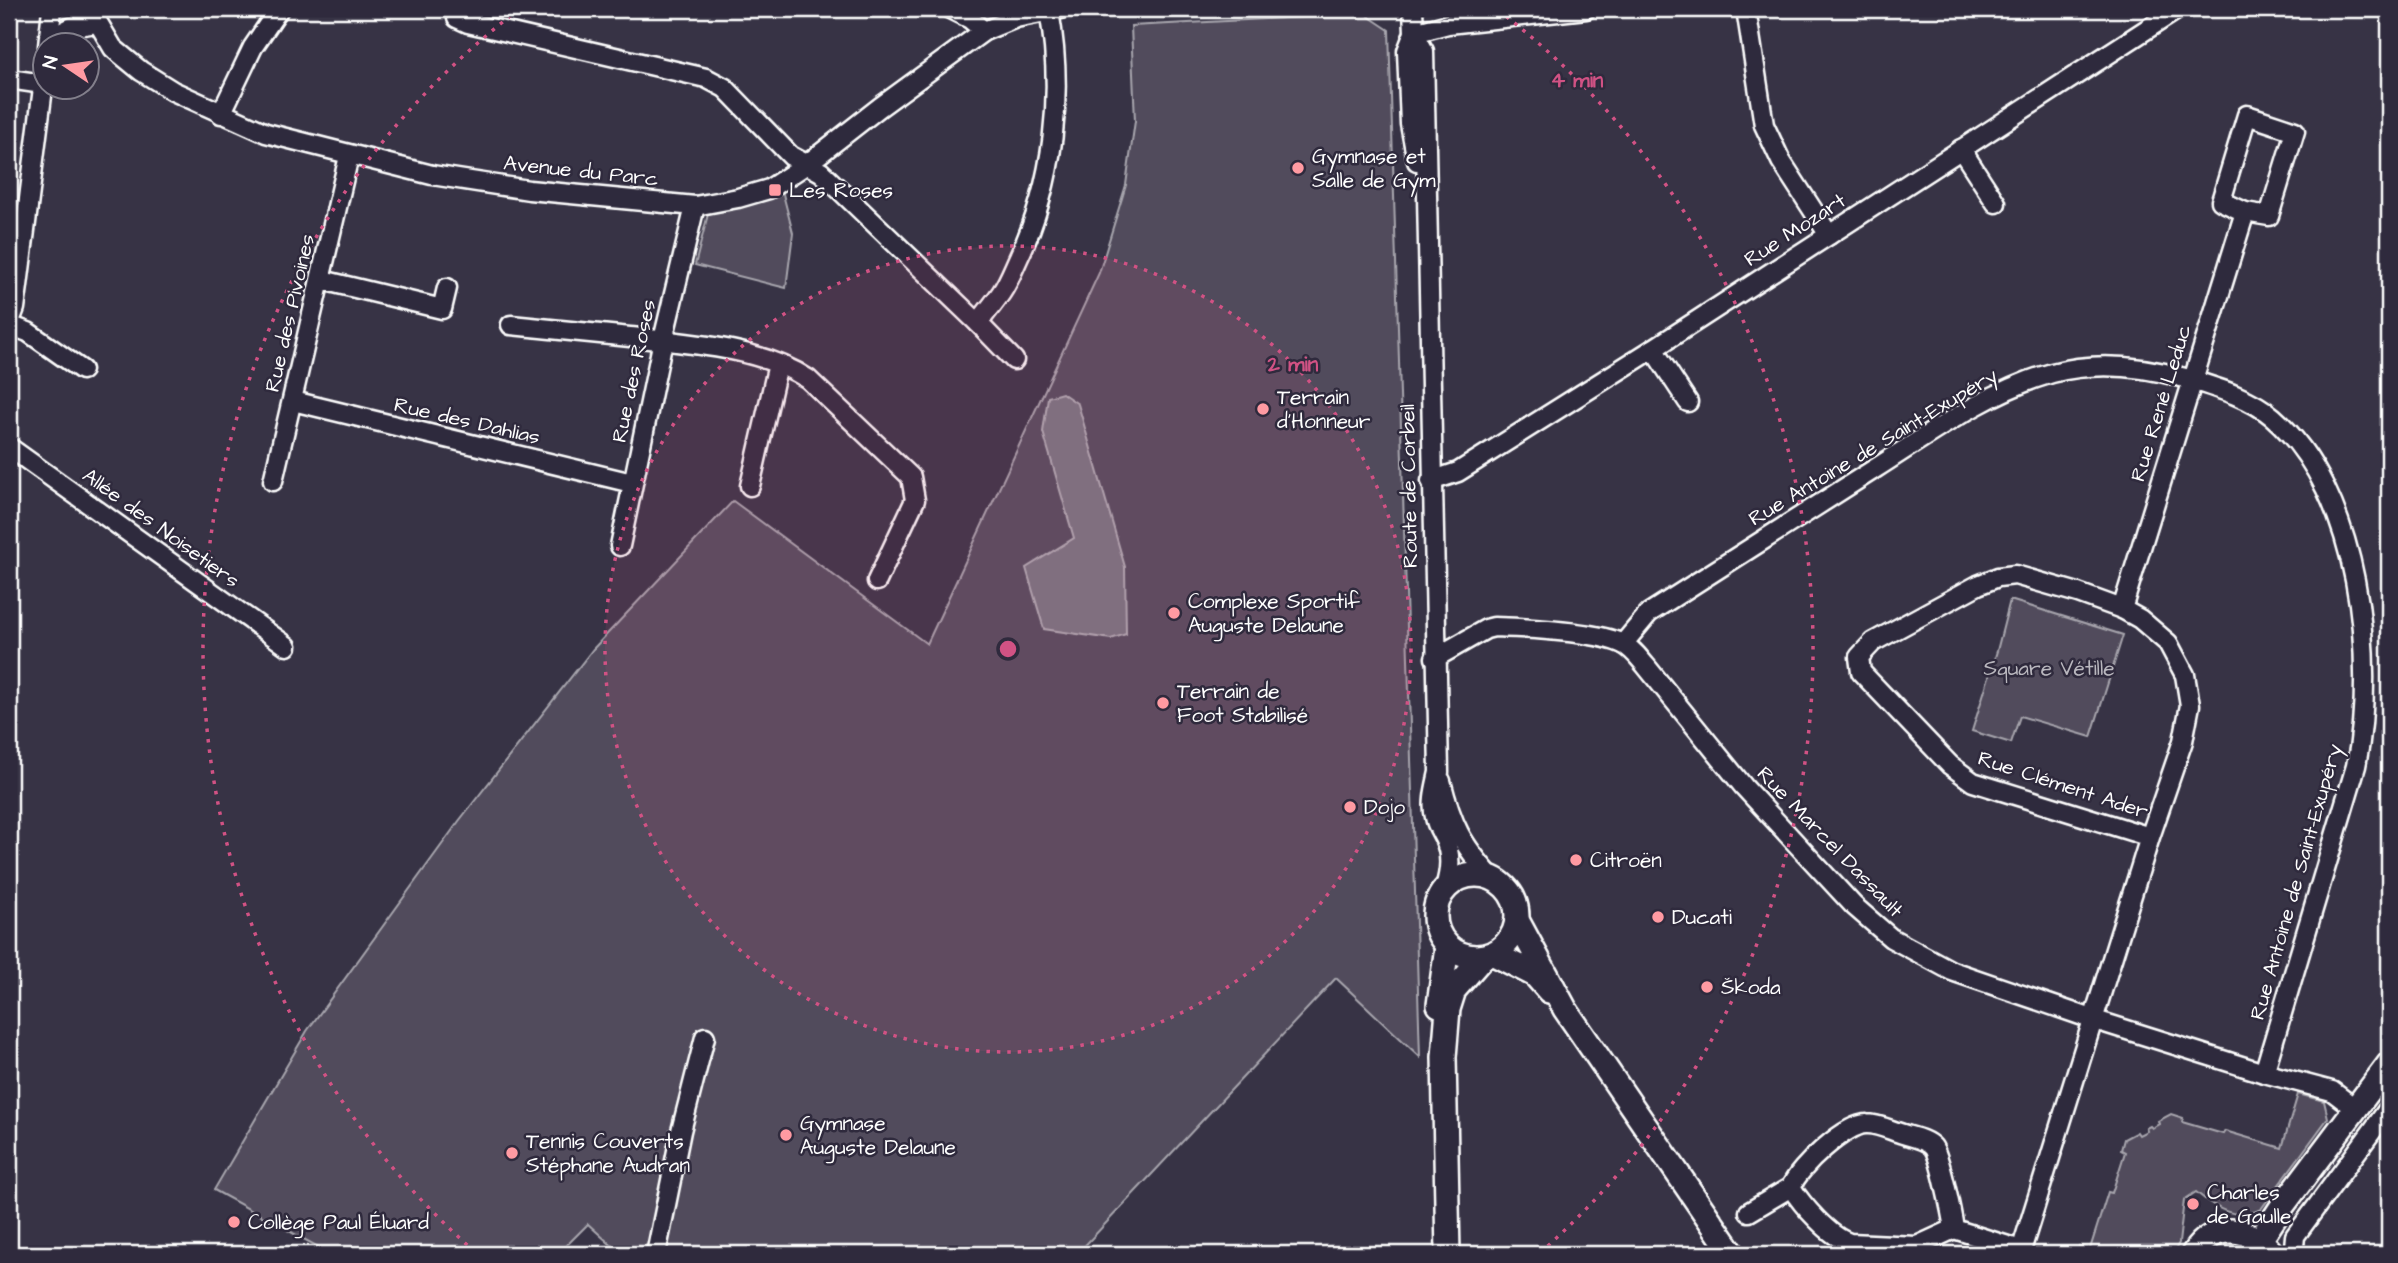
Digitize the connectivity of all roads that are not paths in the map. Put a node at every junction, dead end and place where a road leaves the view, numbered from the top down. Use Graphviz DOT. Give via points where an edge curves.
graph roads {
  1 [pos="279,9"];
  2 [pos="455,9"];
  3 [pos="950,9"];
  4 [pos="1413,9"];
  5 [pos="1586,9"];
  6 [pos="1745,9"];
  7 [pos="2178,9"];
  8 [pos="56,10"];
  9 [pos="1055,10"];
  10 [pos="93,16"];
  11 [pos="984,31"];
  12 [pos="51,32"];
  13 [pos="64,32"];
  14 [pos="1414,33"];
  15 [pos="9,79"];
  16 [pos="32,82"];
  17 [pos="41,102"];
  18 [pos="221,114"];
  19 [pos="1961,149"];
  20 [pos="349,156"];
  21 [pos="807,164"];
  22 [pos="1996,203"];
  23 [pos="695,206"];
  24 [pos="2245,212"];
  25 [pos="1829,235"];
  26 [pos="322,280"];
  27 [pos="447,288"];
  28 [pos="978,323"];
  29 [pos="9,325"];
  30 [pos="511,325"];
  31 [pos="663,340"];
  32 [pos="1653,349"];
  33 [pos="1014,360"];
  34 [pos="778,364"];
  35 [pos="82,370"];
  36 [pos="2192,380"];
  37 [pos="292,401"];
  38 [pos="1688,402"];
  39 [pos="9,447"];
  40 [pos="273,481"];
  41 [pos="1431,481"];
  42 [pos="632,484"];
  43 [pos="751,486"];
  44 [pos="620,546"];
  45 [pos="877,581"];
  46 [pos="2122,609"];
  47 [pos="1623,644"];
  48 [pos="287,646"];
  49 [pos="1434,658"];
  50 [pos="1438,772"];
  51 [pos="2150,837"];
  52 [pos="1492,878"];
  53 [pos="1446,888"];
  54 [pos="1518,922"];
  55 [pos="1447,946"];
  56 [pos="1488,956"];
  57 [pos="1565,1009"];
  58 [pos="2092,1019"];
  59 [pos="705,1037"];
  60 [pos="1444,1058"];
  61 [pos="2389,1064"];
  62 [pos="2264,1073"];
  63 [pos="2389,1108"];
  64 [pos="2357,1110"];
  65 [pos="1791,1187"];
  66 [pos="1749,1213"];
  67 [pos="1954,1229"];
  68 [pos="2267,1247"];
  69 [pos="2021,1252"];
  70 [pos="656,1254"];
  71 [pos="1448,1254"];
  72 [pos="1733,1254"];
  73 [pos="2193,1254"];
  74 [pos="2297,1254"];
  1 -- 18 [label="street" via="253,47"];
  2 -- 21 [label="street" via="457,18 467,23 706,78 725,88 791,156"];
  3 -- 11 [label="street"];
  4 -- 14 [label="street, Route de Corbeil"];
  5 -- 14 [label="street" via="1448,24"];
  6 -- 25 [label="street" via="1764,125 1781,161"];
  7 -- 19 [label="street, Rue Mozart"];
  8 -- 12 [label="street"];
  9 -- 11 [label="street, Avenue du Parc"];
  9 -- 28 [label="street" via="1052,148 1039,201 1003,291"];
  10 -- 13 [label="street"];
  10 -- 18 [label="street, Avenue du Parc" via="113,48 141,71"];
  11 -- 21 [label="street, Avenue du Parc"];
  14 -- 41 [label="street, Route de Corbeil" via="1407,51 1410,124 1425,200"];
  15 -- 16 [label="street"];
  17 -- 29 [label="street" via="15,308"];
  18 -- 20 [label="street, Avenue du Parc" via="266,133"];
  19 -- 22 [label="street"];
  19 -- 25 [label="street, Rue Mozart"];
  20 -- 23 [label="street, Avenue du Parc" via="529,190"];
  20 -- 26 [label="street, Rue des Pivoines"];
  21 -- 23 [label="street, Avenue du Parc" via="769,189"];
  21 -- 28 [label="street" via="821,172"];
  23 -- 31 [label="street, Rue des Roses"];
  24 -- 24 [label="street" via="2269,216 2295,131 2247,116 2221,201"];
  24 -- 36 [label="street, Rue René Leduc"];
  25 -- 32 [label="street, Rue Mozart"];
  26 -- 27 [label="street" via="442,309"];
  26 -- 37 [label="street, Rue des Pivoines"];
  28 -- 33 [label="street"];
  29 -- 35 [label="street" via="28,332"];
  30 -- 31 [label="street"];
  31 -- 34 [label="street"];
  31 -- 42 [label="street, Rue des Roses"];
  32 -- 38 [label="street"];
  32 -- 41 [label="street, Rue Mozart" via="1458,472"];
  34 -- 43 [label="street"];
  34 -- 45 [label="street" via="808,379 911,477 915,500"];
  36 -- 46 [label="street, Rue René Leduc"];
  36 -- 47 [label="street, Rue Antoine de Saint-Exupéry" via="2145,369 2097,366 2050,374 2007,391 1901,452 1649,613"];
  36 -- 62 [label="street, Rue Antoine de Saint-Exupéry" via="2260,407 2306,455 2336,509 2360,620 2364,686 2356,766"];
  37 -- 40 [label="street, Rue des Pivoines"];
  37 -- 42 [label="street, Rue des Dahlias"];
  39 -- 48 [label="street, Allée des Noisetiers"];
  41 -- 49 [label="street, Route de Corbeil"];
  42 -- 44 [label="street, Rue des Roses"];
  46 -- 51 [label="street, Rue Clément Ader" via="2168,643 2188,687 2190,705 2183,741"];
  46 -- 51 [label="street, Rue Clément Ader" via="2006,575 1978,585 1873,642 1859,657 1861,672 1964,777"];
  47 -- 49 [label="street" via="1590,636 1494,627"];
  47 -- 58 [label="street, Rue Marcel Dassault" via="1744,787 1872,923 1910,950 1952,971"];
  49 -- 50 [label="street, Route de Corbeil"];
  50 -- 52 [label="street, Route de Corbeil" via="1459,836"];
  50 -- 53 [label="street, Route de Corbeil" via="1435,818 1450,858"];
  51 -- 58 [label="street, Rue Clément Ader"];
  52 -- 53 [label="main road" via="1467,876"];
  52 -- 54 [label="main road" via="1513,895"];
  53 -- 55 [label="main road" via="1435,909 1435,921"];
  54 -- 56 [label="main road" via="1510,941"];
  54 -- 57 [label="main road"];
  55 -- 56 [label="main road" via="1463,956"];
  55 -- 60 [label="main road" via="1438,1009"];
  56 -- 57 [label="main road" via="1535,975"];
  56 -- 60 [label="main road" via="1454,990"];
  57 -- 72 [label="main road"];
  58 -- 62 [label="street, Rue Marcel Dassault"];
  58 -- 69 [label="street, Rue Clément Ader"];
  59 -- 70 [label="street"];
  60 -- 71 [label="main road"];
  61 -- 64 [label="main road"];
  62 -- 64 [label="street, Rue Marcel Dassault" via="2332,1091"];
  63 -- 74 [label="street" via="2295,1236"];
  64 -- 68 [label="main road" via="2283,1205"];
  65 -- 66 [label="street"];
  65 -- 67 [label="street" via="1834,1234 1850,1243 1917,1246"];
  65 -- 67 [label="street" via="1824,1148 1855,1126 1868,1124 1924,1140 1933,1147"];
  67 -- 69 [label="street"];
  68 -- 73 [label="main road" via="2248,1233 2224,1232 2201,1243"];
}
